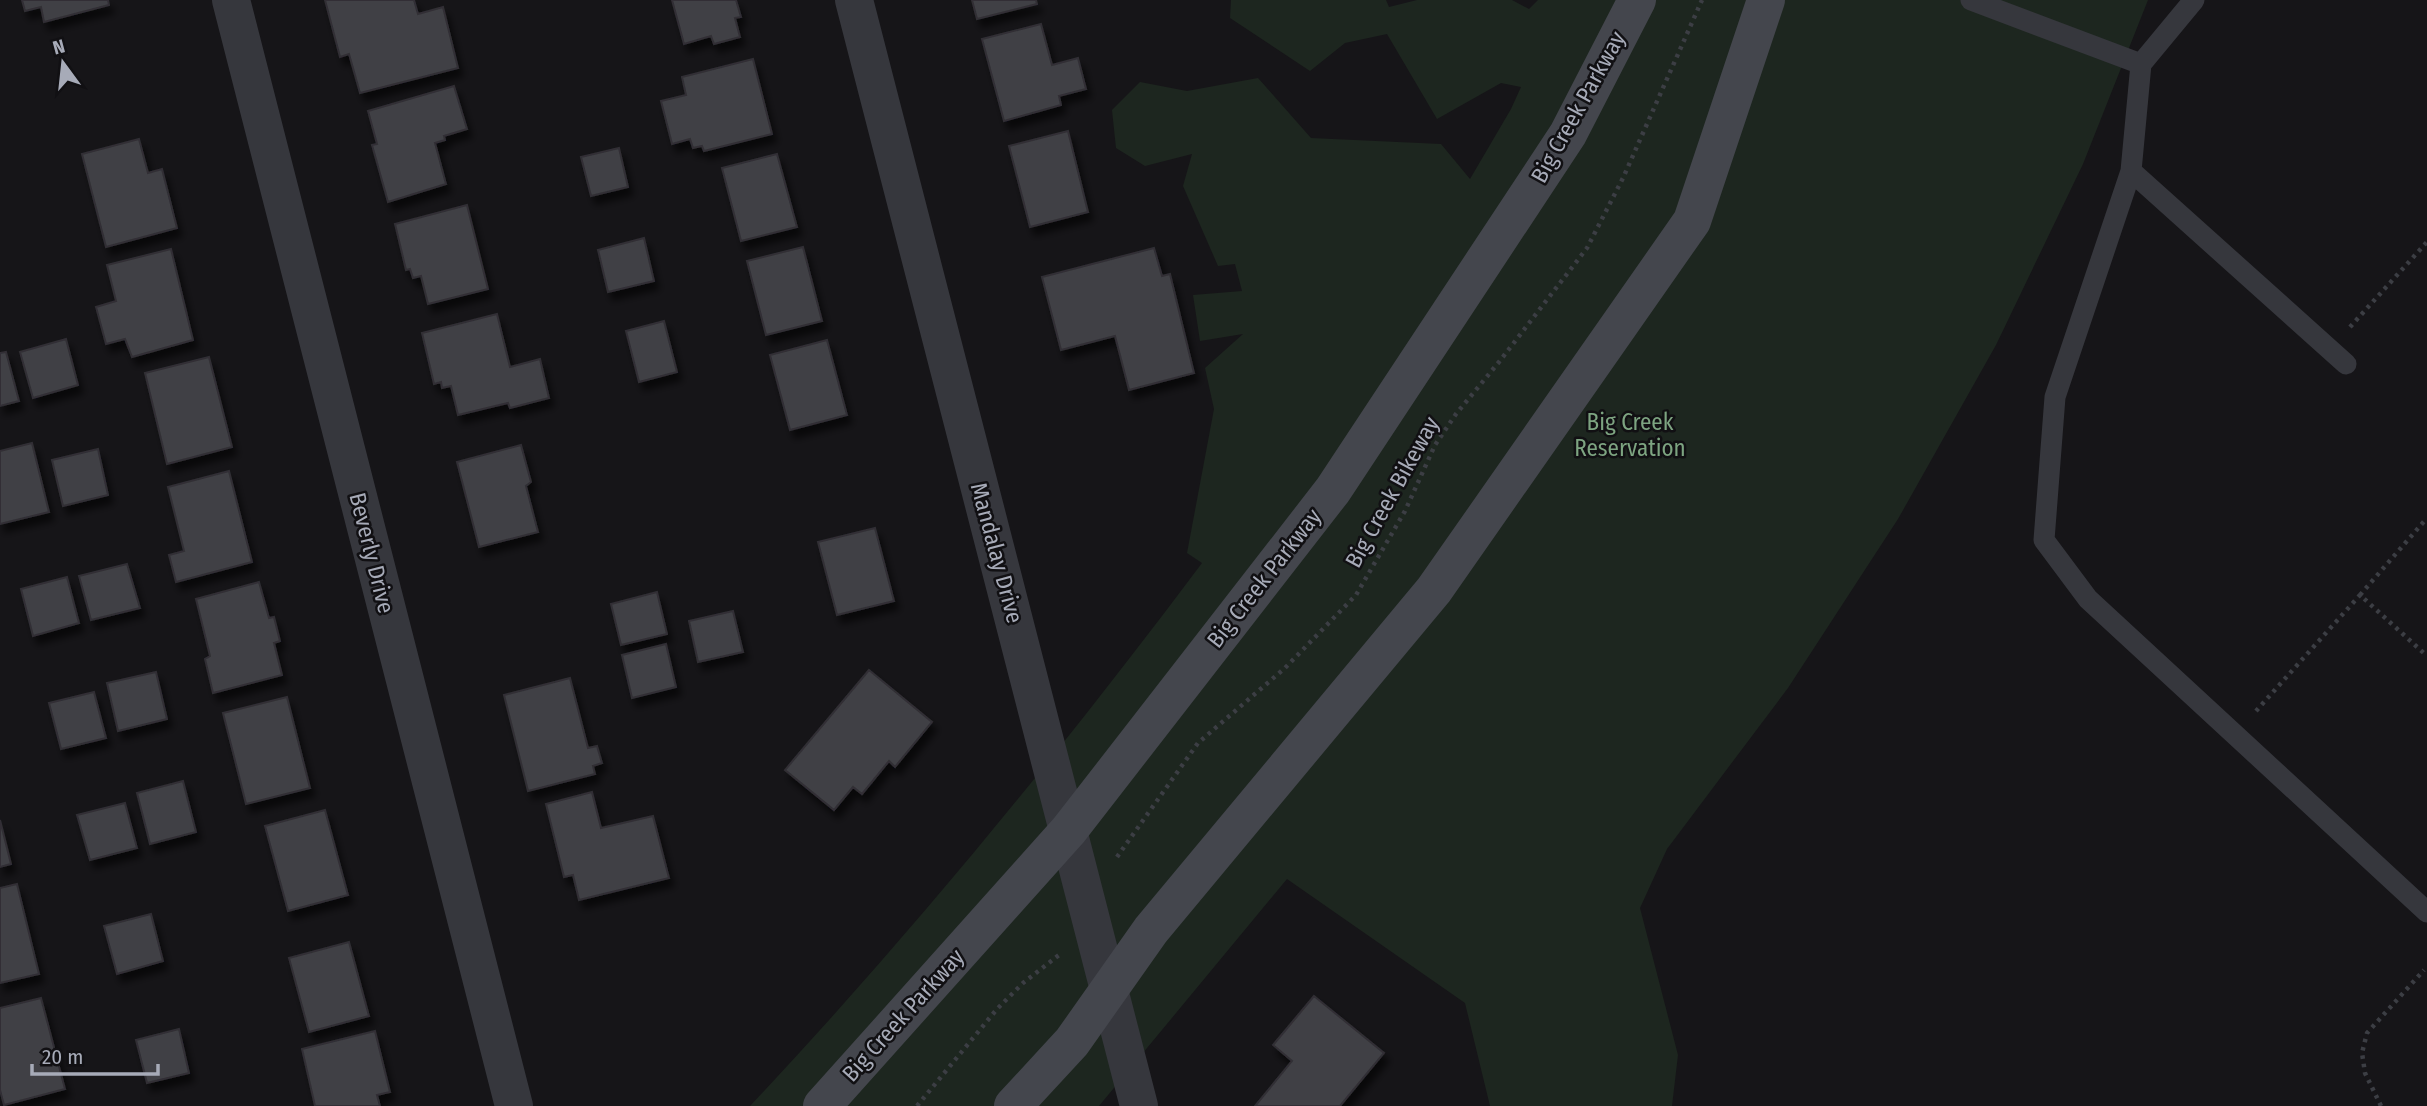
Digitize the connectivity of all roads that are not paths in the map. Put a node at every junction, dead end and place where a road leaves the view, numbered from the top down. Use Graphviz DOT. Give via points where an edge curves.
graph roads {
  1 [pos="231,0"];
  2 [pos="854,0"];
  3 [pos="1637,0"];
  4 [pos="1766,0"];
  5 [pos="1971,0"];
  6 [pos="2194,0"];
  7 [pos="2141,64"];
  8 [pos="2131,171"];
  9 [pos="2346,363"];
  10 [pos="1069,830"];
  11 [pos="2427,912"];
  12 [pos="1110,989"];
  13 [pos="514,1106"];
  14 [pos="822,1106"];
  15 [pos="1013,1106"];
  16 [pos="1139,1106"];
  1 -- 13 [label="street, Beverly Drive"];
  2 -- 10 [label="street, Mandalay Drive"];
  3 -- 10 [label="street, Big Creek Parkway" via="1568,134 1333,490"];
  4 -- 12 [label="street" via="1692,221 1434,590 1151,930"];
  5 -- 7 [label="lane"];
  6 -- 7 [label="lane"];
  7 -- 8 [label="lane"];
  8 -- 9 [label="lane"];
  8 -- 11 [label="lane" via="2055,397 2044,540 2088,599"];
  10 -- 12 [label="street, Mandalay Drive"];
  10 -- 14 [label="street, Big Creek Parkway"];
  12 -- 15 [label="street" via="1072,1042"];
  12 -- 16 [label="street, Mandalay Drive"];
}
